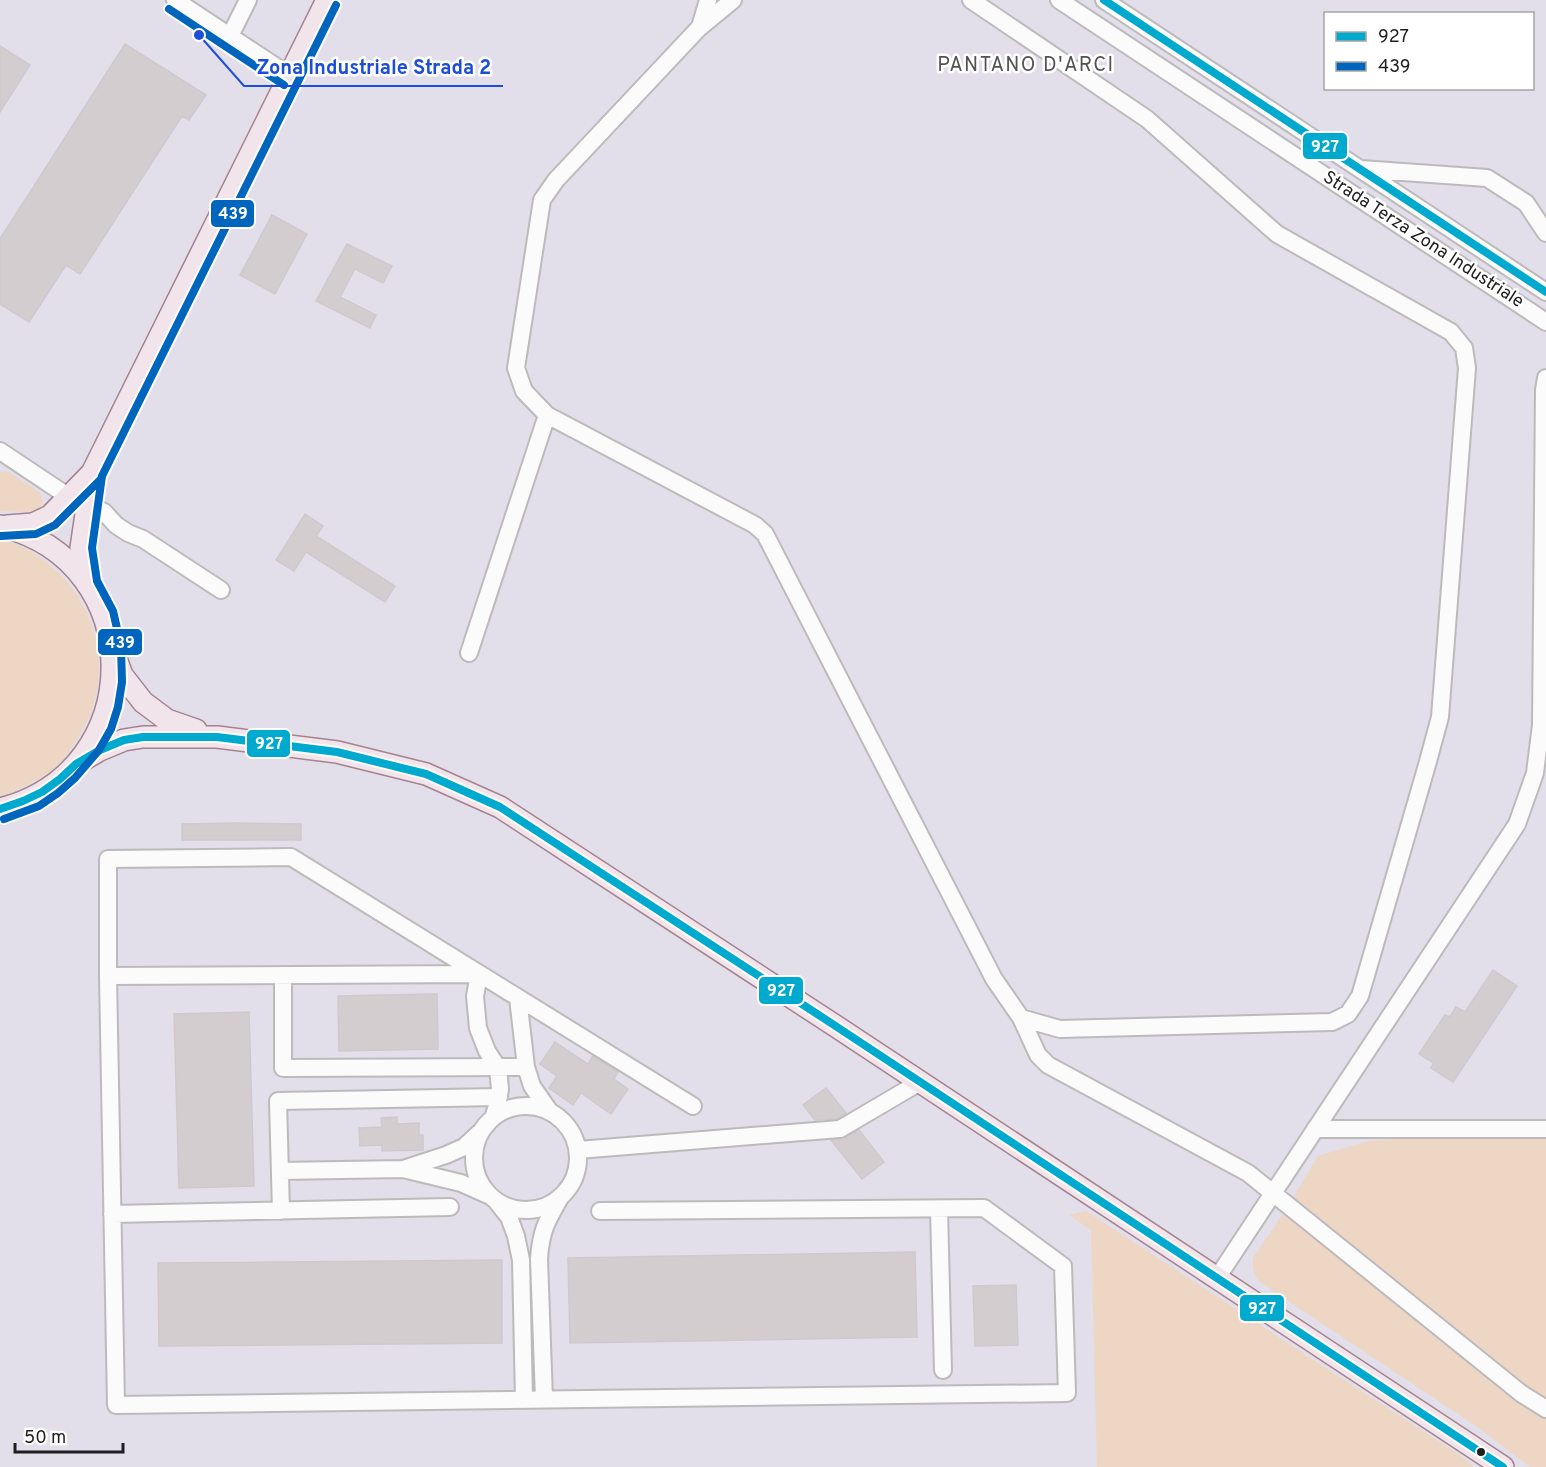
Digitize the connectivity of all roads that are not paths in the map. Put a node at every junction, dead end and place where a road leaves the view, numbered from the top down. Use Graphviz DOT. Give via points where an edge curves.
graph roads {
  1 [pos="175,0"];
  2 [pos="248,0"];
  3 [pos="327,0"];
  4 [pos="708,0"];
  5 [pos="733,0"];
  6 [pos="1059,0"];
  7 [pos="1104,0"];
  8 [pos="977,1"];
  9 [pos="699,28"];
  10 [pos="230,36"];
  11 [pos="290,76"];
  12 [pos="1360,169"];
  13 [pos="1546,233"];
  14 [pos="1546,292"];
  15 [pos="1546,322"];
  16 [pos="1546,378"];
  17 [pos="547,415"];
  18 [pos="0,451"];
  19 [pos="78,500"];
  20 [pos="2,526"];
  21 [pos="87,584"];
  22 [pos="221,590"];
  23 [pos="111,647"];
  24 [pos="470,653"];
  25 [pos="217,737"];
  26 [pos="76,764"];
  27 [pos="0,809"];
  28 [pos="479,974"];
  29 [pos="283,975"];
  30 [pos="108,976"];
  31 [pos="518,998"];
  32 [pos="1021,1018"];
  33 [pos="526,1067"];
  34 [pos="498,1068"];
  35 [pos="920,1082"];
  36 [pos="499,1097"];
  37 [pos="693,1107"];
  38 [pos="550,1112"];
  39 [pos="487,1124"];
  40 [pos="1315,1129"];
  41 [pos="1546,1129"];
  42 [pos="578,1150"];
  43 [pos="402,1169"];
  44 [pos="280,1171"];
  45 [pos="1273,1193"];
  46 [pos="492,1198"];
  47 [pos="560,1198"];
  48 [pos="450,1207"];
  49 [pos="939,1209"];
  50 [pos="281,1210"];
  51 [pos="600,1211"];
  52 [pos="112,1214"];
  53 [pos="1217,1278"];
  54 [pos="943,1370"];
  55 [pos="544,1399"];
  56 [pos="524,1400"];
  57 [pos="1546,1409"];
  58 [pos="1503,1467"];
  1 -- 10 [label="street"];
  2 -- 10 [label="street"];
  3 -- 11 [label="main road"];
  4 -- 9 [label="street"];
  5 -- 9 [label="street"];
  6 -- 15 [label="street, Strada Terza Zona Industriale"];
  7 -- 12 [label="street, Strada Terza Zona Industriale"];
  8 -- 32 [label="street" via="1147,119 1277,234 1452,332 1464,348 1467,368 1440,717 1360,996 1348,1014 1332,1023 1060,1029"];
  9 -- 17 [label="street" via="556,180 542,200 516,368 524,391"];
  10 -- 11 [label="street"];
  11 -- 19 [label="main road"];
  12 -- 13 [label="street" via="1487,178 1526,203"];
  12 -- 14 [label="street, Strada Terza Zona Industriale"];
  16 -- 40 [label="street" via="1541,725 1535,773 1517,824"];
  17 -- 24 [label="street"];
  17 -- 32 [label="street" via="755,525 765,534 988,969"];
  18 -- 19 [label="street"];
  19 -- 20 [label="main road" via="33,524"];
  19 -- 21 [label="main road"];
  19 -- 22 [label="street" via="104,512 116,525"];
  20 -- 21 [label="main road" via="45,545"];
  21 -- 23 [label="main road" via="103,614"];
  23 -- 25 [label="main road" via="122,675 143,702 166,720"];
  23 -- 26 [label="main road" via="112,681 105,714"];
  25 -- 26 [label="main road" via="124,740"];
  25 -- 35 [label="main road" via="337,752 426,774 500,807"];
  26 -- 27 [label="main road" via="42,792"];
  28 -- 29 [label="street"];
  28 -- 30 [label="street" via="291,857 108,859"];
  28 -- 31 [label="street"];
  28 -- 34 [label="street" via="478,1028"];
  29 -- 30 [label="street"];
  29 -- 34 [label="street" via="283,1068"];
  30 -- 52 [label="street"];
  31 -- 33 [label="street"];
  31 -- 37 [label="street"];
  32 -- 45 [label="street" via="1038,1055 1048,1065 1248,1173"];
  33 -- 34 [label="street"];
  33 -- 38 [label="street" via="532,1086"];
  34 -- 36 [label="street"];
  35 -- 42 [label="street" via="840,1129"];
  35 -- 53 [label="main road"];
  36 -- 39 [label="street"];
  36 -- 44 [label="street" via="278,1101"];
  38 -- 39 [label="street" via="520,1107 506,1110"];
  38 -- 42 [label="street" via="573,1135"];
  39 -- 43 [label="street" via="464,1147"];
  39 -- 46 [label="street" via="476,1143 474,1163 480,1183"];
  40 -- 41 [label="street"];
  40 -- 45 [label="street"];
  42 -- 47 [label="street" via="571,1184"];
  43 -- 44 [label="street"];
  43 -- 46 [label="street" via="461,1184"];
  44 -- 50 [label="street"];
  45 -- 53 [label="street"];
  45 -- 57 [label="street" via="1522,1394"];
  46 -- 47 [label="street" via="512,1209 529,1210 546,1207"];
  46 -- 56 [label="street" via="508,1217 521,1260"];
  47 -- 55 [label="street" via="541,1236 538,1259"];
  48 -- 50 [label="street"];
  49 -- 51 [label="street"];
  49 -- 54 [label="street"];
  49 -- 55 [label="street" via="984,1208 1063,1266 1067,1393"];
  50 -- 52 [label="street"];
  52 -- 56 [label="street" via="116,1405"];
  53 -- 58 [label="main road"];
  55 -- 56 [label="street"];
}
